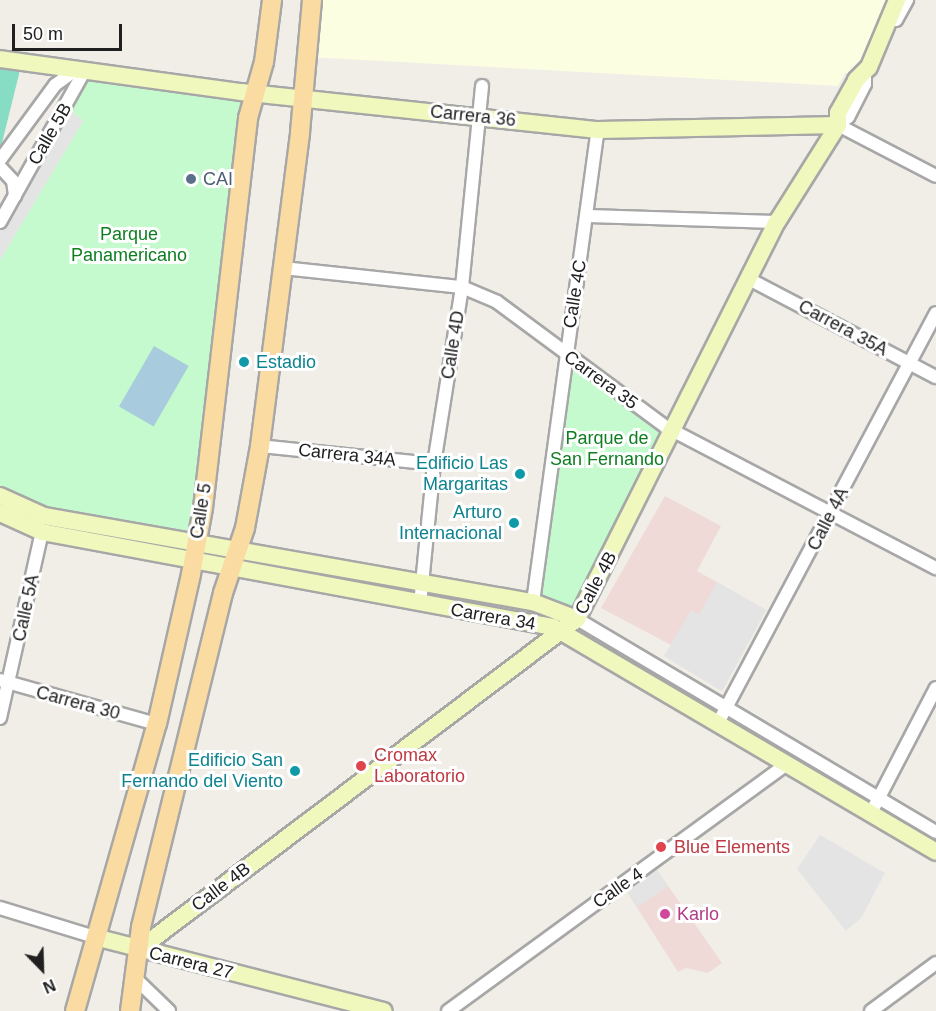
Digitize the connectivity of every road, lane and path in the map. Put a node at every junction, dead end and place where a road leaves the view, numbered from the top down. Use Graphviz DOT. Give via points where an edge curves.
graph roads {
  1 [pos="272,0"];
  2 [pos="312,0"];
  3 [pos="897,0"];
  4 [pos="907,0"];
  5 [pos="873,58"];
  6 [pos="0,59"];
  7 [pos="81,70"];
  8 [pos="482,86"];
  9 [pos="255,94"];
  10 [pos="304,99"];
  11 [pos="479,116"];
  12 [pos="837,125"];
  13 [pos="598,130"];
  14 [pos="0,160"];
  15 [pos="0,167"];
  16 [pos="936,176"];
  17 [pos="15,196"];
  18 [pos="587,216"];
  19 [pos="0,222"];
  20 [pos="777,222"];
  21 [pos="283,268"];
  22 [pos="749,279"];
  23 [pos="462,287"];
  24 [pos="936,313"];
  25 [pos="566,355"];
  26 [pos="910,363"];
  27 [pos="936,377"];
  28 [pos="675,431"];
  29 [pos="260,446"];
  30 [pos="434,464"];
  31 [pos="0,496"];
  32 [pos="832,511"];
  33 [pos="0,513"];
  34 [pos="42,532"];
  35 [pos="238,547"];
  36 [pos="195,550"];
  37 [pos="232,565"];
  38 [pos="936,567"];
  39 [pos="422,585"];
  40 [pos="533,602"];
  41 [pos="420,604"];
  42 [pos="577,619"];
  43 [pos="564,632"];
  44 [pos="5,683"];
  45 [pos="936,688"];
  46 [pos="722,716"];
  47 [pos="0,718"];
  48 [pos="157,724"];
  49 [pos="787,764"];
  50 [pos="874,807"];
  51 [pos="936,832"];
  52 [pos="936,852"];
  53 [pos="0,908"];
  54 [pos="95,937"];
  55 [pos="138,950"];
  56 [pos="936,963"];
  57 [pos="134,977"];
  58 [pos="75,1011"];
  59 [pos="130,1011"];
  60 [pos="169,1011"];
  61 [pos="384,1011"];
  62 [pos="448,1011"];
  63 [pos="871,1011"];
  1 -- 9 [label="main road, Calle 5"];
  2 -- 10 [label="main road"];
  3 -- 5 [label="street, Calle 4B"];
  4 -- 5 [label="street, Calle 4B"];
  5 -- 12 [label="street, Calle 4B" via="838,113"];
  6 -- 7 [label="street, Carrera 36"];
  7 -- 9 [label="street, Carrera 36"];
  7 -- 14 [label="street, Calle 5B" via="55,85"];
  7 -- 17 [label="street, Calle 5B"];
  8 -- 11 [label="street, Calle 4D"];
  9 -- 10 [label="street, Carrera 36"];
  9 -- 36 [label="main road, Calle 5" via="248,118"];
  10 -- 11 [label="street, Carrera 36"];
  10 -- 21 [label="main road"];
  11 -- 13 [label="street, Carrera 36"];
  11 -- 23 [label="street, Calle 4D"];
  12 -- 13 [label="street, Carrera 36"];
  12 -- 16 [label="street, Carrera 36"];
  12 -- 20 [label="street, Calle 4B"];
  13 -- 18 [label="street, Calle 4C"];
  15 -- 17 [label="street, Calle 5B" via="13,181"];
  17 -- 19 [label="street, Calle 5B"];
  18 -- 20 [label="street"];
  18 -- 25 [label="street, Calle 4C"];
  20 -- 22 [label="street, Calle 4B"];
  21 -- 23 [label="street, Carrera 35"];
  21 -- 29 [label="main road"];
  22 -- 26 [label="street, Carrera 35A"];
  22 -- 28 [label="street, Calle 4B"];
  23 -- 25 [label="street, Carrera 35" via="497,302"];
  23 -- 30 [label="street, Calle 4D"];
  24 -- 26 [label="street, Calle 4A"];
  25 -- 28 [label="street, Carrera 35"];
  25 -- 40 [label="street, Calle 4C"];
  26 -- 27 [label="street, Carrera 35A"];
  26 -- 32 [label="street, Calle 4A"];
  28 -- 32 [label="street, Carrera 35"];
  28 -- 42 [label="street, Calle 4B"];
  29 -- 30 [label="street, Carrera 34A"];
  29 -- 35 [label="main road"];
  30 -- 39 [label="street, Calle 4D"];
  31 -- 36 [label="street, Carrera 34" via="45,516"];
  32 -- 38 [label="street, Carrera 35"];
  32 -- 46 [label="street, Calle 4A"];
  33 -- 34 [label="street, Carrera 34"];
  34 -- 36 [label="street, Carrera 34"];
  34 -- 44 [label="street, Calle 5A"];
  35 -- 36 [label="street, Carrera 34"];
  35 -- 37 [label="main road"];
  35 -- 39 [label="street, Carrera 34"];
  36 -- 37 [label="street, Carrera 34"];
  36 -- 48 [label="main road, Calle 5"];
  37 -- 41 [label="street, Carrera 34"];
  37 -- 55 [label="main road"];
  39 -- 40 [label="street, Carrera 34"];
  39 -- 41 [label="street, Calle 4D"];
  40 -- 42 [label="street, Carrera 34"];
  41 -- 43 [label="street, Carrera 34"];
  42 -- 43 [label="street, Calle 4B"];
  42 -- 46 [label="street, Carrera 34"];
  43 -- 46 [label="street, Carrera 34"];
  43 -- 55 [label="street, Calle 4B"];
  44 -- 47 [label="street, Calle 5A"];
  44 -- 48 [label="street, Carrera 30"];
  45 -- 50 [label="street"];
  46 -- 49 [label="street, Carrera 34"];
  46 -- 50 [label="street, Carrera 34"];
  48 -- 54 [label="main road, Calle 5"];
  49 -- 50 [label="street, Carrera 34"];
  49 -- 62 [label="street, Calle 4"];
  50 -- 51 [label="street, Carrera 34"];
  50 -- 52 [label="street, Carrera 34"];
  53 -- 54 [label="street, Carrera 27"];
  54 -- 55 [label="street, Carrera 27"];
  54 -- 58 [label="main road, Calle 5"];
  55 -- 57 [label="main road"];
  55 -- 61 [label="street, Carrera 27"];
  56 -- 63 [label="street"];
  57 -- 59 [label="main road"];
  57 -- 60 [label="street"];
}
